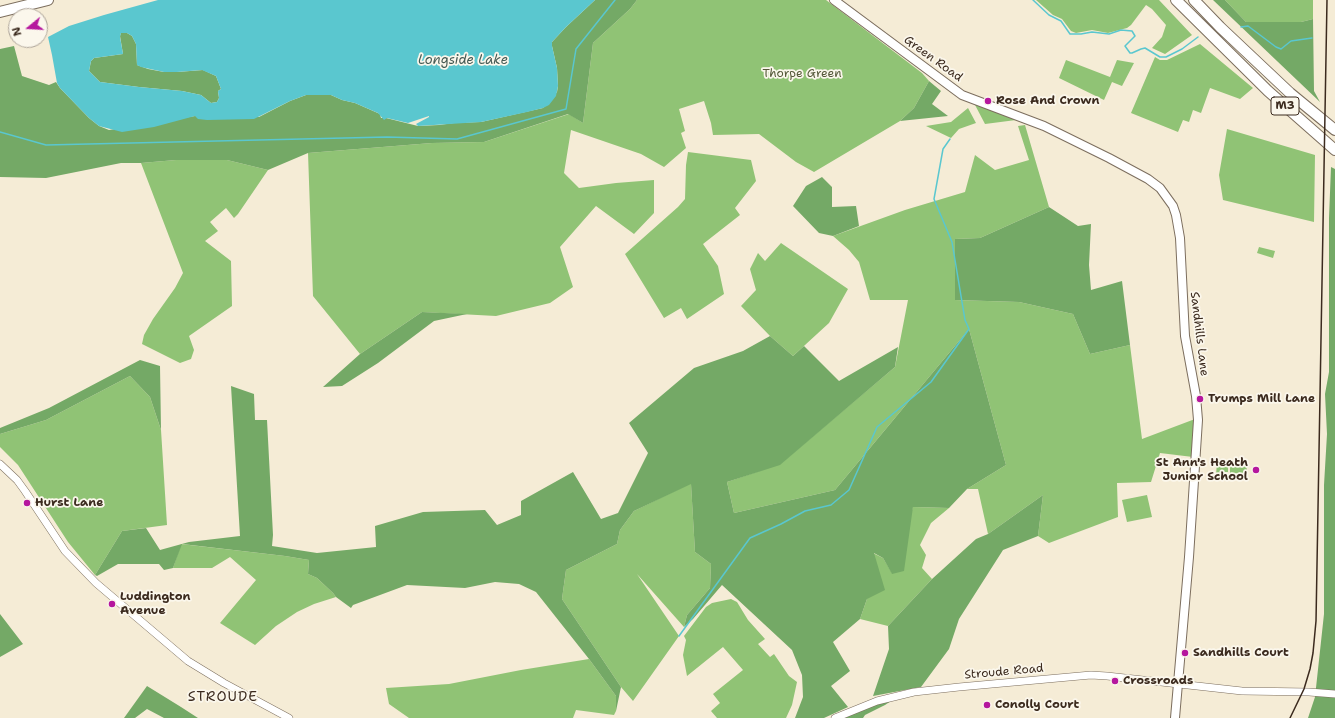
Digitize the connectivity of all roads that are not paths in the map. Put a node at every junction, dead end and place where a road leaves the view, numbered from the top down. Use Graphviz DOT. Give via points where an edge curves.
graph roads {
  1 [pos="48,0"];
  2 [pos="834,0"];
  3 [pos="1176,0"];
  4 [pos="1194,0"];
  5 [pos="1198,0"];
  6 [pos="0,12"];
  7 [pos="1208,16"];
  8 [pos="1028,120"];
  9 [pos="1335,130"];
  10 [pos="1335,150"];
  11 [pos="0,464"];
  12 [pos="1178,685"];
  13 [pos="1335,694"];
  14 [pos="289,718"];
  15 [pos="835,718"];
  16 [pos="1175,718"];
  1 -- 6 [label="highway"];
  2 -- 8 [label="main road, Green Road" via="962,95"];
  3 -- 10 [label="highway, M3" via="1263,87"];
  4 -- 7 [label="highway, M3"];
  5 -- 7 [label="highway"];
  7 -- 9 [label="highway, M3" via="1290,93"];
  8 -- 12 [label="main road, Sandhills Lane" via="1148,179 1168,197 1176,215 1180,238 1185,336 1198,420"];
  11 -- 14 [label="street" via="21,485 65,551 101,587 188,661"];
  12 -- 13 [label="street, Stroude Road" via="1242,691"];
  12 -- 15 [label="street, Stroude Road" via="1100,675 959,686 886,698"];
  12 -- 16 [label="main road, Sandhills Lane"];
}
